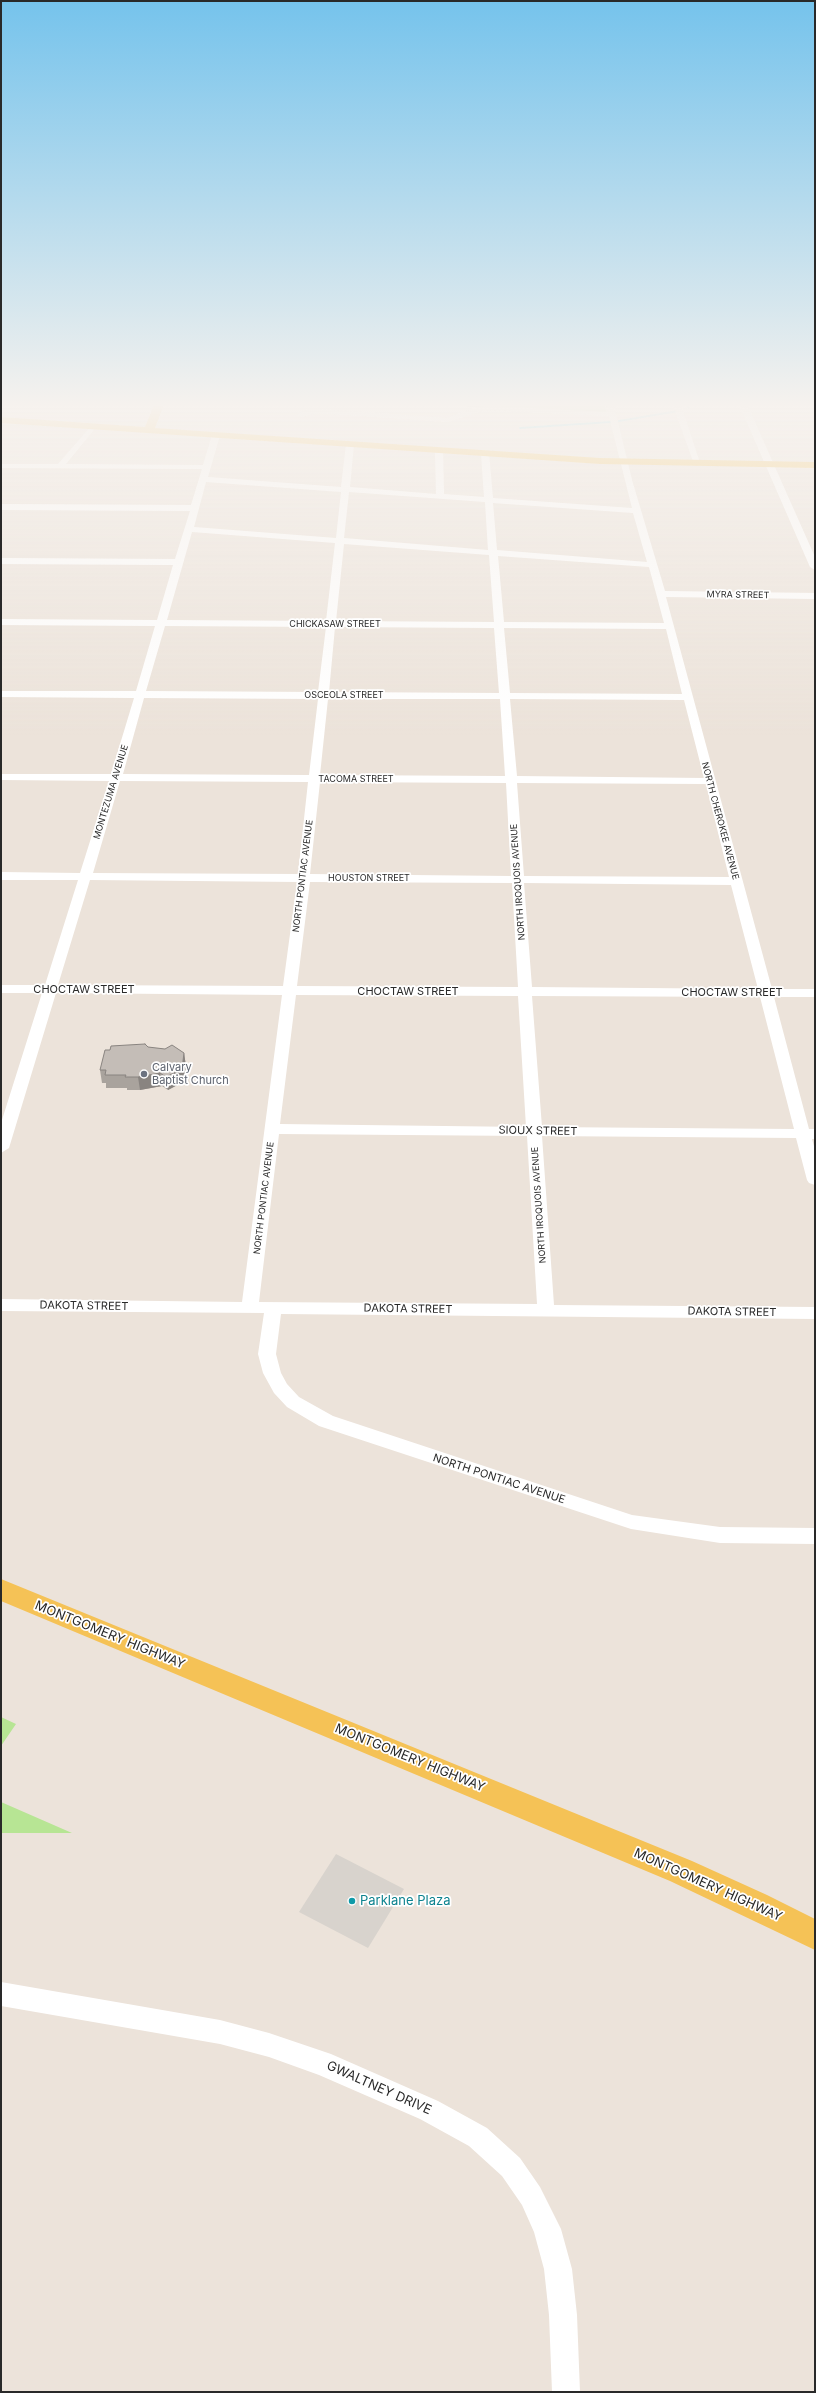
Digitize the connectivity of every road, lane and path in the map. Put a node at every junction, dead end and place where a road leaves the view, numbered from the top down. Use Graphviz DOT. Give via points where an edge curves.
graph roads {
  1 [pos="193,514"];
  2 [pos="343,514"];
  3 [pos="489,514"];
  4 [pos="638,514"];
  5 [pos="791,514"];
  6 [pos="189,529"];
  7 [pos="340,541"];
  8 [pos="493,552"];
  9 [pos="1,561"];
  10 [pos="179,562"];
  11 [pos="653,565"];
  12 [pos="815,567"];
  13 [pos="661,594"];
  14 [pos="815,596"];
  15 [pos="1,622"];
  16 [pos="162,623"];
  17 [pos="331,624"];
  18 [pos="498,625"];
  19 [pos="670,626"];
  20 [pos="1,694"];
  21 [pos="140,694"];
  22 [pos="324,695"];
  23 [pos="505,696"];
  24 [pos="688,697"];
  25 [pos="1,777"];
  26 [pos="116,777"];
  27 [pos="314,779"];
  28 [pos="511,780"];
  29 [pos="710,781"];
  30 [pos="1,876"];
  31 [pos="85,876"];
  32 [pos="304,878"];
  33 [pos="518,879"];
  34 [pos="736,881"];
  35 [pos="1,989"];
  36 [pos="50,990"];
  37 [pos="290,991"];
  38 [pos="526,993"];
  39 [pos="815,993"];
  40 [pos="766,994"];
  41 [pos="4,1128"];
  42 [pos="272,1129"];
  43 [pos="534,1130"];
  44 [pos="809,1134"];
  45 [pos="1,1148"];
  46 [pos="815,1180"];
  47 [pos="1,1305"];
  48 [pos="250,1307"];
  49 [pos="273,1308"];
  50 [pos="546,1310"];
  51 [pos="815,1313"];
  52 [pos="815,1536"];
  53 [pos="1,1590"];
  54 [pos="815,1935"];
  55 [pos="1,1994"];
  56 [pos="566,2392"];
  1 -- 6 [label="street, MONTEZUMA AVENUE"];
  2 -- 7 [label="street, NORTH PONTIAC AVENUE"];
  3 -- 8 [label="street, NORTH IROQUOIS AVENUE"];
  4 -- 11 [label="street, NORTH CHEROKEE AVENUE"];
  5 -- 12 [label="street"];
  6 -- 7 [label="street"];
  6 -- 10 [label="street, MONTEZUMA AVENUE"];
  7 -- 8 [label="street"];
  7 -- 17 [label="street, NORTH PONTIAC AVENUE"];
  8 -- 11 [label="street"];
  8 -- 18 [label="street, NORTH IROQUOIS AVENUE"];
  9 -- 10 [label="street"];
  10 -- 16 [label="street, MONTEZUMA AVENUE"];
  11 -- 13 [label="street, NORTH CHEROKEE AVENUE"];
  13 -- 14 [label="street, MYRA STREET"];
  13 -- 19 [label="street, NORTH CHEROKEE AVENUE"];
  15 -- 16 [label="street, CHICKASAW STREET"];
  16 -- 17 [label="street, CHICKASAW STREET"];
  16 -- 21 [label="street, MONTEZUMA AVENUE"];
  17 -- 18 [label="street, CHICKASAW STREET"];
  17 -- 22 [label="street, NORTH PONTIAC AVENUE"];
  18 -- 19 [label="street, CHICKASAW STREET"];
  18 -- 23 [label="street, NORTH IROQUOIS AVENUE"];
  19 -- 24 [label="street, NORTH CHEROKEE AVENUE"];
  20 -- 21 [label="street, OSCEOLA STREET"];
  21 -- 22 [label="street, OSCEOLA STREET"];
  21 -- 26 [label="street, MONTEZUMA AVENUE"];
  22 -- 23 [label="street, OSCEOLA STREET"];
  22 -- 27 [label="street, NORTH PONTIAC AVENUE"];
  23 -- 24 [label="street, OSCEOLA STREET"];
  23 -- 28 [label="street, NORTH IROQUOIS AVENUE"];
  24 -- 29 [label="street, NORTH CHEROKEE AVENUE"];
  25 -- 26 [label="street, TACOMA STREET"];
  26 -- 27 [label="street, TACOMA STREET"];
  26 -- 31 [label="street, MONTEZUMA AVENUE"];
  27 -- 28 [label="street, TACOMA STREET"];
  27 -- 32 [label="street, NORTH PONTIAC AVENUE"];
  28 -- 29 [label="street, TACOMA STREET"];
  28 -- 33 [label="street, NORTH IROQUOIS AVENUE"];
  29 -- 34 [label="street, NORTH CHEROKEE AVENUE"];
  30 -- 31 [label="street, HOUSTON STREET"];
  31 -- 32 [label="street, HOUSTON STREET"];
  31 -- 36 [label="street, MONTEZUMA AVENUE"];
  32 -- 33 [label="street, HOUSTON STREET"];
  32 -- 37 [label="street, NORTH PONTIAC AVENUE"];
  33 -- 34 [label="street, HOUSTON STREET"];
  33 -- 38 [label="street, NORTH IROQUOIS AVENUE"];
  34 -- 40 [label="street, NORTH CHEROKEE AVENUE"];
  35 -- 36 [label="street, CHOCTAW STREET"];
  36 -- 37 [label="street, CHOCTAW STREET"];
  36 -- 41 [label="street, MONTEZUMA AVENUE"];
  37 -- 38 [label="street, CHOCTAW STREET"];
  37 -- 42 [label="street, NORTH PONTIAC AVENUE"];
  38 -- 40 [label="street, CHOCTAW STREET"];
  38 -- 43 [label="street, NORTH IROQUOIS AVENUE"];
  39 -- 40 [label="street, CHOCTAW STREET"];
  40 -- 44 [label="street, NORTH CHEROKEE AVENUE"];
  41 -- 45 [label="street, MONTEZUMA AVENUE"];
  42 -- 43 [label="street, SIOUX STREET"];
  42 -- 48 [label="street, NORTH PONTIAC AVENUE"];
  43 -- 44 [label="street, SIOUX STREET"];
  43 -- 50 [label="street, NORTH IROQUOIS AVENUE"];
  44 -- 46 [label="street, NORTH CHEROKEE AVENUE"];
  47 -- 48 [label="street, DAKOTA STREET"];
  48 -- 49 [label="street, DAKOTA STREET"];
  49 -- 50 [label="street, DAKOTA STREET"];
  49 -- 52 [label="street, NORTH PONTIAC AVENUE" via="267,1354 272,1373 280,1388 294,1402 326,1421 631,1522 712,1534"];
  50 -- 51 [label="street, DAKOTA STREET"];
  53 -- 54 [label="main road, MONTGOMERY HIGHWAY" via="681,1871"];
  55 -- 56 [label="street, GWALTNEY DRIVE" via="220,2032 269,2045 322,2063 429,2110 478,2137 511,2168 531,2196 547,2229 558,2269 563,2315"];
}
